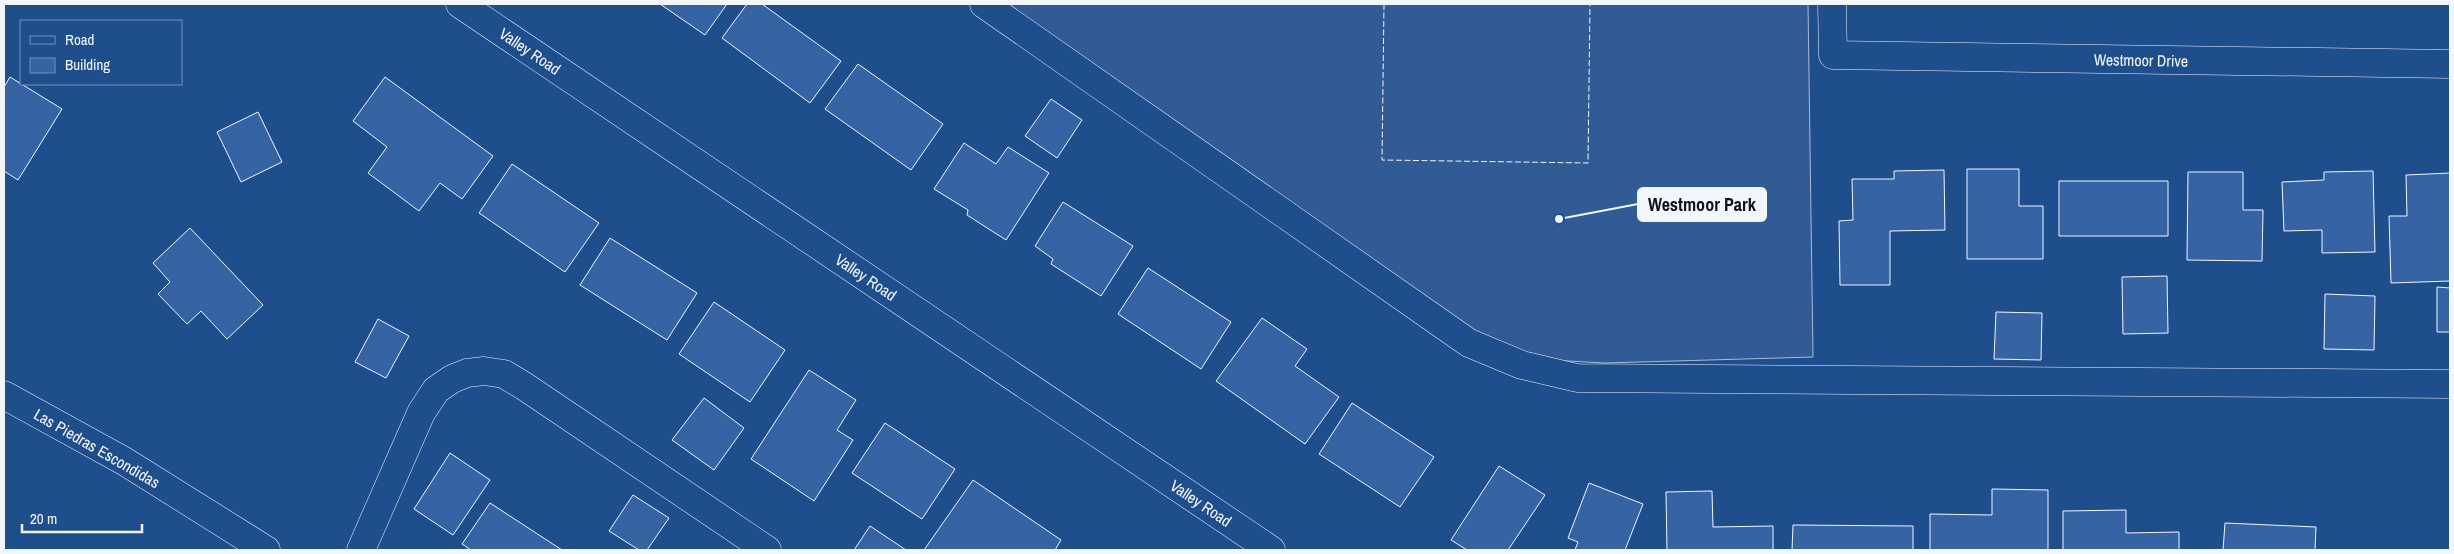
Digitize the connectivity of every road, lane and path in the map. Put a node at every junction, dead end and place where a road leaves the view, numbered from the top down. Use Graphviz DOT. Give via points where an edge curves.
graph roads {
  1 [pos="460,4"];
  2 [pos="984,4"];
  3 [pos="1832,4"];
  4 [pos="2450,64"];
  5 [pos="2450,384"];
  6 [pos="4,395"];
  7 [pos="266,550"];
  8 [pos="361,550"];
  9 [pos="767,550"];
  10 [pos="1271,550"];
  1 -- 10 [label="street, Valley Road"];
  2 -- 5 [label="street" via="1469,343 1522,365 1577,378"];
  3 -- 4 [label="street, Westmoor Drive" via="1833,56"];
  6 -- 7 [label="street, Las Piedras Escondidas" via="124,461"];
  8 -- 9 [label="street" via="421,413 436,390 452,379 484,371 504,374 524,386"];
}
